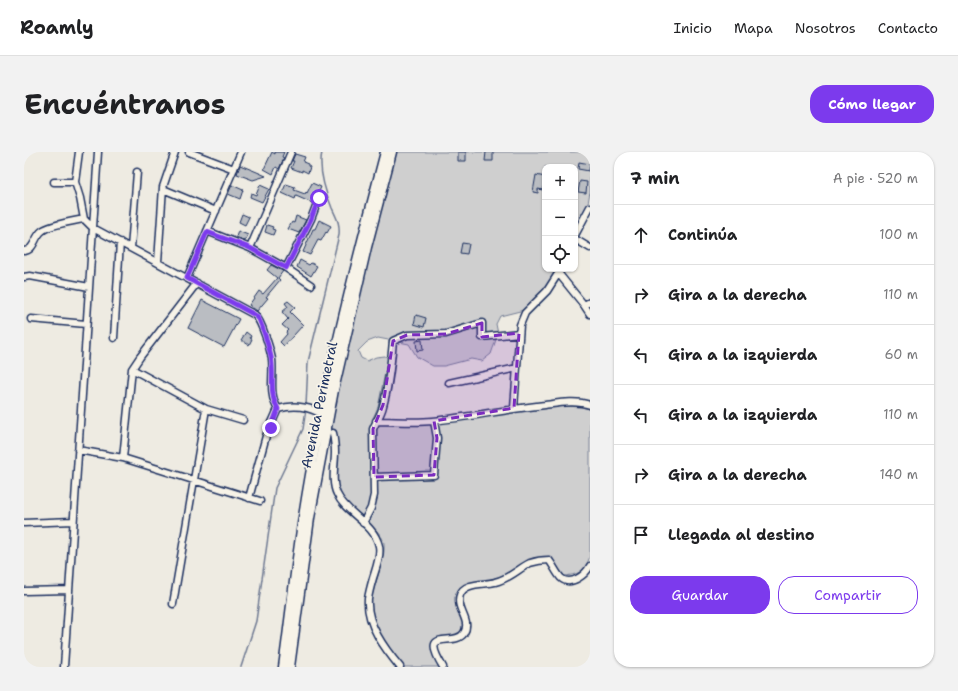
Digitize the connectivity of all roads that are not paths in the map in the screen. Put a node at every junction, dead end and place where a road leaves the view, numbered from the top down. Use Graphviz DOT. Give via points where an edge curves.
graph roads {
  1 [pos="79,152"];
  2 [pos="98,152"];
  3 [pos="176,152"];
  4 [pos="189,152"];
  5 [pos="241,152"];
  6 [pos="291,152"];
  7 [pos="385,152"];
  8 [pos="392,152"];
  9 [pos="234,169"];
  10 [pos="137,172"];
  11 [pos="54,182"];
  12 [pos="75,182"];
  13 [pos="163,190"];
  14 [pos="319,198"];
  15 [pos="590,206"];
  16 [pos="216,211"];
  17 [pos="84,219"];
  18 [pos="93,228"];
  19 [pos="578,229"];
  20 [pos="207,232"];
  21 [pos="578,241"];
  22 [pos="120,242"];
  23 [pos="131,248"];
  24 [pos="250,248"];
  25 [pos="590,248"];
  26 [pos="24,251"];
  27 [pos="158,262"];
  28 [pos="286,268"];
  29 [pos="559,272"];
  30 [pos="561,272"];
  31 [pos="24,277"];
  32 [pos="187,278"];
  33 [pos="197,283"];
  34 [pos="311,285"];
  35 [pos="89,287"];
  36 [pos="587,303"];
  37 [pos="590,314"];
  38 [pos="31,318"];
  39 [pos="86,324"];
  40 [pos="519,333"];
  41 [pos="114,338"];
  42 [pos="517,368"];
  43 [pos="132,369"];
  44 [pos="449,383"];
  45 [pos="590,405"];
  46 [pos="514,408"];
  47 [pos="206,409"];
  48 [pos="278,409"];
  49 [pos="318,412"];
  50 [pos="243,420"];
  51 [pos="376,421"];
  52 [pos="434,421"];
  53 [pos="333,434"];
  54 [pos="78,450"];
  55 [pos="123,458"];
  56 [pos="374,477"];
  57 [pos="194,480"];
  58 [pos="249,498"];
  59 [pos="260,501"];
  60 [pos="73,521"];
  61 [pos="24,523"];
  62 [pos="364,523"];
  63 [pos="590,566"];
  64 [pos="69,590"];
  65 [pos="24,591"];
  66 [pos="173,604"];
  67 [pos="64,667"];
  68 [pos="283,667"];
  69 [pos="290,667"];
  70 [pos="400,667"];
  71 [pos="443,667"];
  1 -- 12 [label="street"];
  2 -- 18 [label="street"];
  3 -- 13 [label="street"];
  4 -- 9 [label="street"];
  5 -- 9 [label="street"];
  6 -- 24 [label="street"];
  7 -- 68 [label="main road, Avenida Perimetral" via="360,245 327,389 303,517"];
  8 -- 69 [label="main road, Avenida Perimetral" via="334,390 310,518"];
  9 -- 16 [label="street"];
  10 -- 23 [label="street"];
  11 -- 12 [label="street"];
  12 -- 17 [label="street"];
  13 -- 16 [label="street"];
  13 -- 27 [label="street"];
  14 -- 28 [label="street"];
  15 -- 19 [label="street"];
  16 -- 20 [label="street"];
  17 -- 18 [label="street"];
  17 -- 26 [label="street" via="46,228 38,235 32,247"];
  18 -- 22 [label="street"];
  18 -- 35 [label="street"];
  20 -- 24 [label="street"];
  20 -- 32 [label="street"];
  21 -- 25 [label="street"];
  22 -- 23 [label="street"];
  22 -- 41 [label="street"];
  23 -- 27 [label="street"];
  24 -- 28 [label="street"];
  27 -- 32 [label="street"];
  28 -- 34 [label="street"];
  29 -- 40 [label="street" via="547,291 525,313"];
  30 -- 36 [label="street"];
  31 -- 35 [label="street"];
  32 -- 33 [label="street"];
  33 -- 43 [label="street"];
  33 -- 48 [label="street" via="259,319 272,359 272,390"];
  35 -- 39 [label="street"];
  36 -- 37 [label="street"];
  38 -- 39 [label="street"];
  39 -- 54 [label="street"];
  40 -- 42 [label="street"];
  40 -- 51 [label="street" via="482,337 482,323 446,334 407,335 393,340 383,405"];
  42 -- 44 [label="street"];
  42 -- 46 [label="street"];
  43 -- 47 [label="street"];
  43 -- 55 [label="street"];
  45 -- 46 [label="street" via="572,402"];
  46 -- 52 [label="street"];
  47 -- 50 [label="street"];
  47 -- 57 [label="street"];
  48 -- 49 [label="street" via="310,408"];
  48 -- 58 [label="street" via="266,436"];
  51 -- 52 [label="street"];
  51 -- 56 [label="street" via="373,429"];
  52 -- 56 [label="street" via="437,438 434,475"];
  53 -- 62 [label="street" via="336,450 334,484 337,495"];
  54 -- 55 [label="street"];
  54 -- 60 [label="street"];
  55 -- 57 [label="street"];
  56 -- 62 [label="street" via="374,495"];
  57 -- 58 [label="street"];
  57 -- 66 [label="street"];
  58 -- 59 [label="street"];
  60 -- 61 [label="street"];
  60 -- 64 [label="street"];
  62 -- 70 [label="street" via="380,547 368,599 369,612 378,636"];
  63 -- 71 [label="street" via="577,579 567,581 562,579 548,560 540,560 508,578 465,588 459,597 460,610 467,628 462,636 440,640 434,649"];
  64 -- 65 [label="street"];
  64 -- 67 [label="street"];
}
